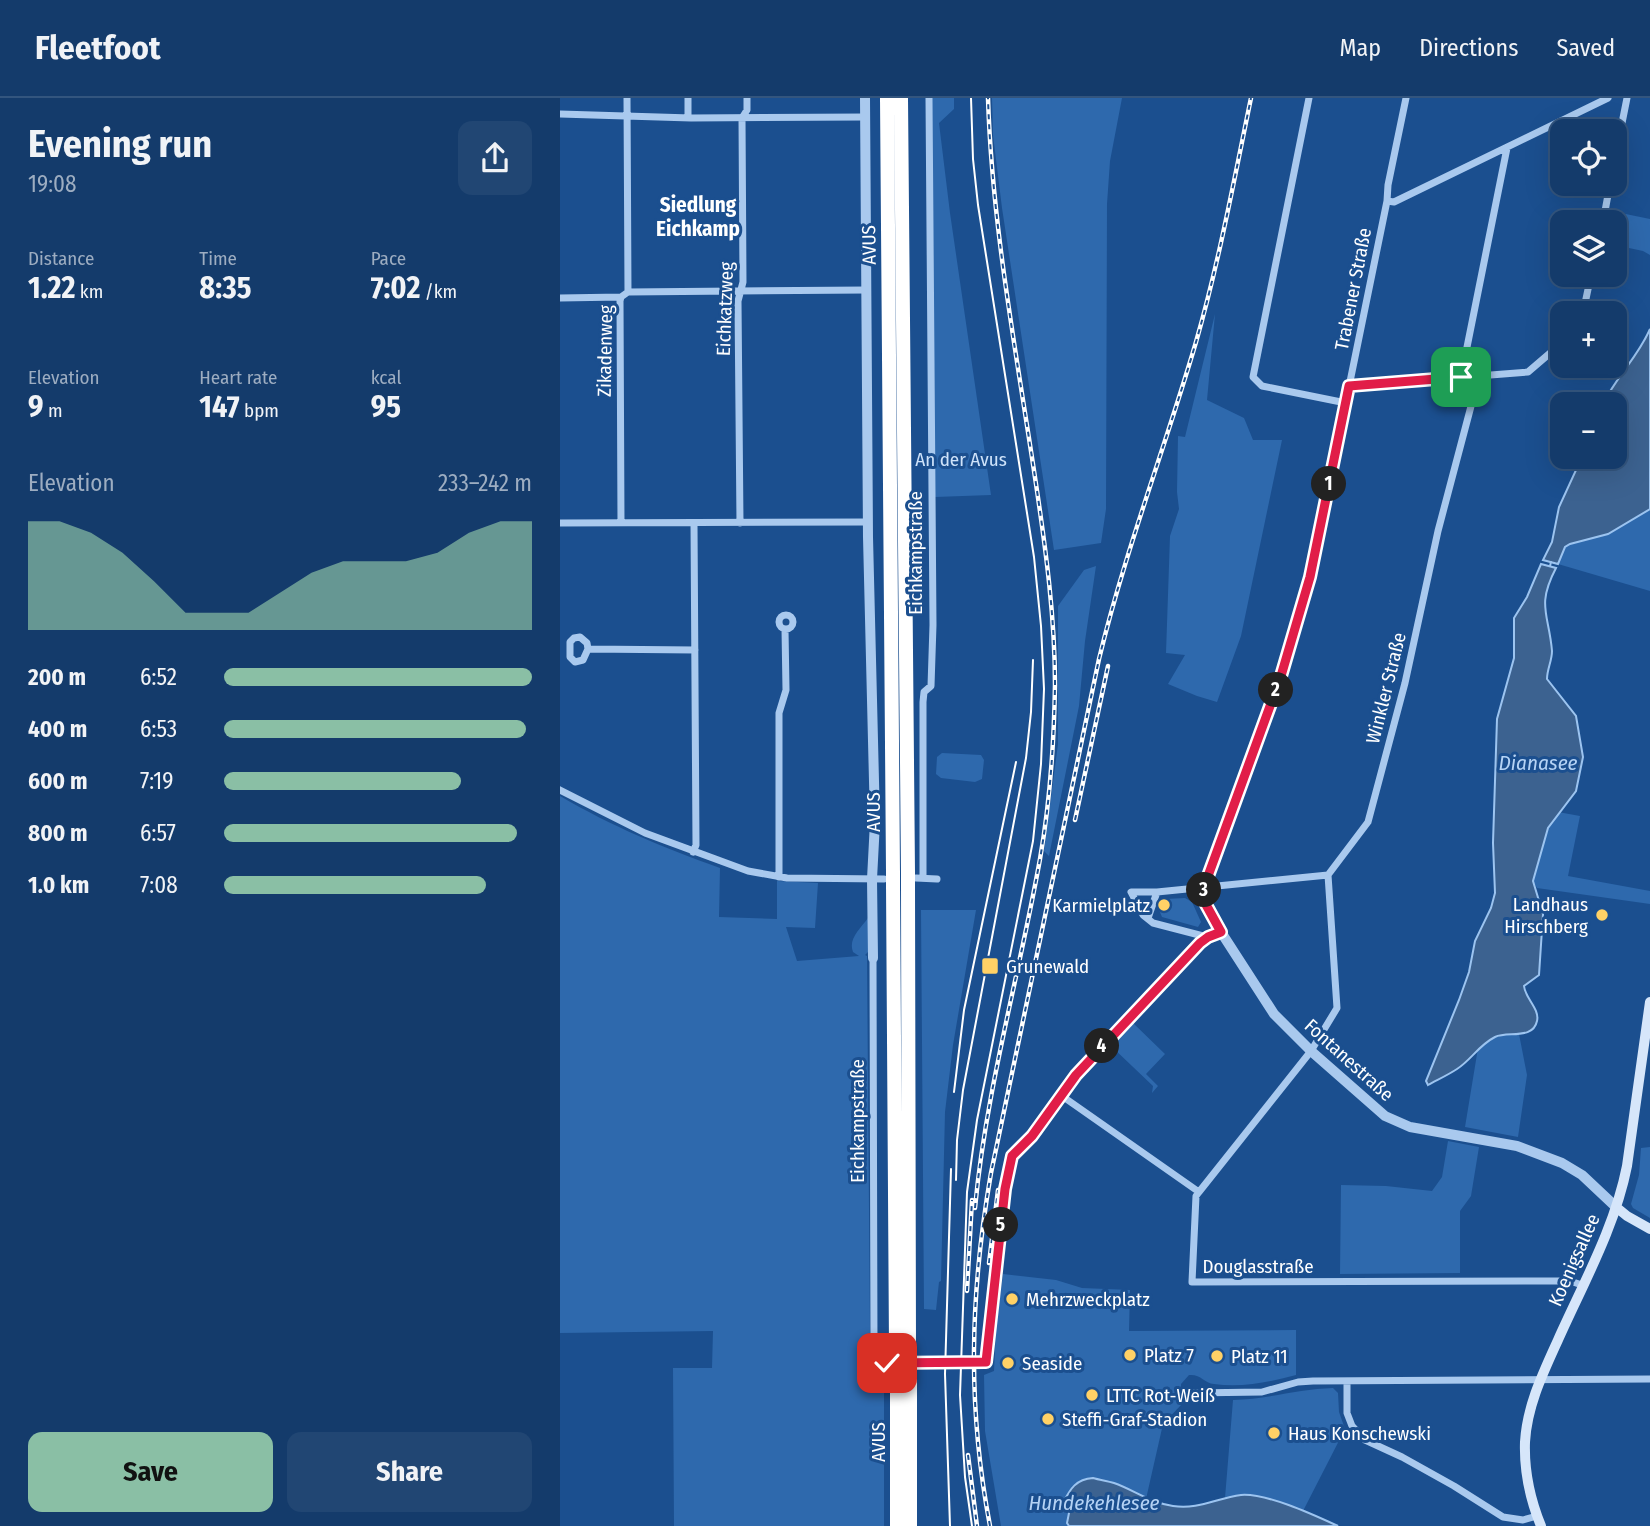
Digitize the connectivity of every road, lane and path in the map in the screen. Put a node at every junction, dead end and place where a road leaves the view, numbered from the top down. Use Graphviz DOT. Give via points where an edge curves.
graph roads {
  1 [pos="627,98"];
  2 [pos="688,98"];
  3 [pos="747,98"];
  4 [pos="865,98"];
  5 [pos="887,98"];
  6 [pos="903,98"];
  7 [pos="929,98"];
  8 [pos="1309,98"];
  9 [pos="1406,98"];
  10 [pos="1608,98"];
  11 [pos="1627,98"];
  12 [pos="560,114"];
  13 [pos="627,115"];
  14 [pos="865,117"];
  15 [pos="688,118"];
  16 [pos="742,118"];
  17 [pos="1623,119"];
  18 [pos="1507,148"];
  19 [pos="1387,201"];
  20 [pos="866,290"];
  21 [pos="741,291"];
  22 [pos="624,294"];
  23 [pos="560,298"];
  24 [pos="1550,353"];
  25 [pos="1479,376"];
  26 [pos="1461,377"];
  27 [pos="1349,386"];
  28 [pos="1346,403"];
  29 [pos="868,522"];
  30 [pos="560,523"];
  31 [pos="621,523"];
  32 [pos="694,523"];
  33 [pos="740,523"];
  34 [pos="785,629"];
  35 [pos="588,649"];
  36 [pos="695,650"];
  37 [pos="560,790"];
  38 [pos="693,852"];
  39 [pos="1328,875"];
  40 [pos="779,877"];
  41 [pos="872,879"];
  42 [pos="903,879"];
  43 [pos="937,879"];
  44 [pos="1204,887"];
  45 [pos="1157,892"];
  46 [pos="1148,918"];
  47 [pos="1221,932"];
  48 [pos="1208,937"];
  49 [pos="873,958"];
  50 [pos="1650,1002"];
  51 [pos="1647,1046"];
  52 [pos="1311,1051"];
  53 [pos="1646,1065"];
  54 [pos="1062,1096"];
  55 [pos="1199,1192"];
  56 [pos="1616,1207"];
  57 [pos="1650,1229"];
  58 [pos="1582,1286"];
  59 [pos="903,1376"];
  60 [pos="1540,1379"];
  61 [pos="1650,1379"];
  62 [pos="1347,1381"];
  63 [pos="1192,1392"];
  64 [pos="1539,1521"];
  65 [pos="897,1526"];
  66 [pos="910,1526"];
  1 -- 13 [label="street, Zikadenweg"];
  2 -- 15 [label="street"];
  3 -- 16 [label="street, Eichkatzweg"];
  4 -- 14 [label="street, Eichkampstraße"];
  5 -- 42 [label="highway, AVUS"];
  6 -- 42 [label="highway, AVUS"];
  7 -- 42 [label="street, Eichkampstraße" via="932,686 924,692"];
  8 -- 28 [label="street" via="1253,377 1262,386"];
  9 -- 19 [label="street, Trabener Straße"];
  10 -- 18 [label="street"];
  11 -- 17 [label="street"];
  12 -- 13 [label="street"];
  13 -- 15 [label="street"];
  13 -- 22 [label="street, Zikadenweg"];
  14 -- 16 [label="street"];
  14 -- 20 [label="street, Eichkampstraße"];
  15 -- 16 [label="street"];
  16 -- 21 [label="street, Eichkatzweg"];
  18 -- 19 [label="street" via="1394,202"];
  18 -- 26 [label="street"];
  19 -- 27 [label="street, Trabener Straße"];
  20 -- 21 [label="street"];
  20 -- 29 [label="street, Eichkampstraße"];
  21 -- 22 [label="street"];
  21 -- 33 [label="street, Eichkatzweg"];
  22 -- 23 [label="street"];
  22 -- 31 [label="street, Zikadenweg"];
  24 -- 25 [label="street" via="1528,372"];
  25 -- 26 [label="street"];
  25 -- 39 [label="street, Winkler Straße" via="1368,822"];
  26 -- 27 [label="street"];
  27 -- 28 [label="street, Trabener Straße"];
  28 -- 44 [label="street, Trabener Straße" via="1303,602 1281,676"];
  29 -- 33 [label="street"];
  29 -- 41 [label="street, Eichkampstraße" via="875,822"];
  30 -- 31 [label="street"];
  31 -- 32 [label="street"];
  32 -- 33 [label="street"];
  32 -- 36 [label="street"];
  34 -- 40 [label="street" via="786,690 779,713"];
  35 -- 36 [label="street"];
  36 -- 38 [label="street"];
  37 -- 38 [label="street"];
  38 -- 40 [label="street"];
  39 -- 44 [label="street"];
  39 -- 52 [label="street" via="1337,1008"];
  40 -- 41 [label="street"];
  41 -- 42 [label="street"];
  41 -- 49 [label="street, Eichkampstraße"];
  42 -- 43 [label="street"];
  42 -- 59 [label="highway, AVUS, bridge"];
  44 -- 45 [label="street"];
  44 -- 47 [label="street, Fontanestraße" via="1204,901"];
  45 -- 46 [label="street"];
  45 -- 46 [label="street" via="1131,892"];
  46 -- 48 [label="street"];
  47 -- 48 [label="street"];
  47 -- 52 [label="street, Fontanestraße" via="1274,1014"];
  48 -- 54 [label="street" via="1105,1043"];
  49 -- 54 [label="street, Eichkampstraße" via="875,1363 986,1362 1009,1166"];
  50 -- 51 [label="main road, Koenigsallee"];
  51 -- 53 [label="main road, Koenigsallee"];
  52 -- 55 [label="street"];
  52 -- 56 [label="street, Fontanestraße" via="1392,1120 1517,1146 1562,1163"];
  53 -- 56 [label="main road, Koenigsallee"];
  54 -- 55 [label="street"];
  55 -- 58 [label="street, Douglasstraße" via="1192,1282 1570,1281"];
  56 -- 57 [label="main road"];
  56 -- 58 [label="main road, Koenigsallee"];
  58 -- 60 [label="main road, Koenigsallee"];
  59 -- 65 [label="highway, AVUS"];
  59 -- 66 [label="highway, AVUS"];
  60 -- 61 [label="street"];
  60 -- 62 [label="street"];
  60 -- 64 [label="main road, Koenigsallee" via="1525,1442 1525,1466"];
  62 -- 63 [label="street" via="1298,1382 1262,1392"];
  62 -- 64 [label="street" via="1347,1413 1365,1440 1503,1517"];
}
